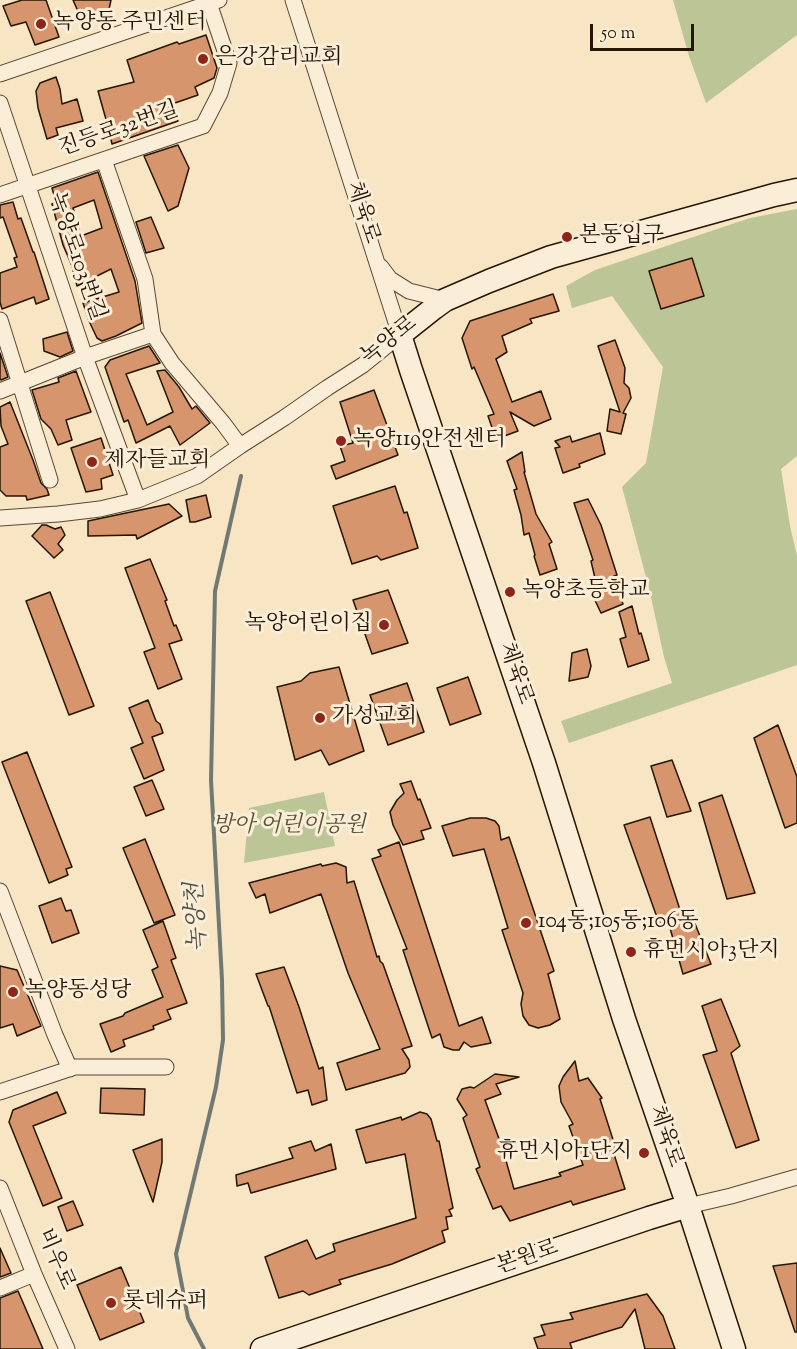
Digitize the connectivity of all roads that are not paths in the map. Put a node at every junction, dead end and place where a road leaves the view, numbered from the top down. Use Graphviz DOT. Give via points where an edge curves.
graph roads {
  1 [pos="293,0"];
  2 [pos="214,2"];
  3 [pos="0,74"];
  4 [pos="0,103"];
  5 [pos="104,160"];
  6 [pos="27,185"];
  7 [pos="797,190"];
  8 [pos="0,195"];
  9 [pos="377,263"];
  10 [pos="446,300"];
  11 [pos="1,324"];
  12 [pos="153,334"];
  13 [pos="400,335"];
  14 [pos="85,357"];
  15 [pos="21,383"];
  16 [pos="0,391"];
  17 [pos="240,446"];
  18 [pos="50,480"];
  19 [pos="138,500"];
  20 [pos="0,518"];
  21 [pos="0,891"];
  22 [pos="166,1067"];
  23 [pos="67,1070"];
  24 [pos="0,1092"];
  25 [pos="797,1177"];
  26 [pos="0,1188"];
  27 [pos="688,1206"];
  28 [pos="34,1274"];
  29 [pos="0,1288"];
  30 [pos="276,1347"];
  31 [pos="67,1349"];
  32 [pos="734,1349"];
  1 -- 9 [label="street, 체육로"];
  2 -- 3 [label="street"];
  2 -- 5 [label="street, 진등로32번길" via="229,63 220,93 203,126"];
  4 -- 6 [label="street, 녹양로103번길"];
  5 -- 6 [label="street, 진등로32번길"];
  5 -- 12 [label="street" via="145,279"];
  6 -- 8 [label="street, 진등로32번길"];
  6 -- 14 [label="street, 녹양로103번길"];
  7 -- 10 [label="street, 녹양로" via="551,257"];
  9 -- 10 [label="street" via="390,279 409,291"];
  9 -- 13 [label="street, 체육로"];
  10 -- 13 [label="street, 녹양로"];
  11 -- 15 [label="street"];
  12 -- 14 [label="street, 녹양로103번길"];
  12 -- 17 [label="street"];
  13 -- 17 [label="street, 녹양로"];
  13 -- 27 [label="street, 체육로"];
  14 -- 15 [label="street, 녹양로103번길"];
  14 -- 19 [label="street, 녹양로103번길"];
  15 -- 16 [label="street, 녹양로103번길"];
  15 -- 18 [label="street"];
  17 -- 19 [label="street, 녹양로" via="197,476"];
  19 -- 20 [label="street, 녹양로" via="80,512"];
  21 -- 23 [label="street"];
  22 -- 23 [label="street"];
  23 -- 24 [label="street"];
  25 -- 27 [label="street, 본원로"];
  26 -- 28 [label="street, 비우로"];
  27 -- 30 [label="street, 본원로"];
  27 -- 32 [label="street, 체육로"];
  28 -- 29 [label="street"];
  28 -- 31 [label="street, 비우로"];
}
